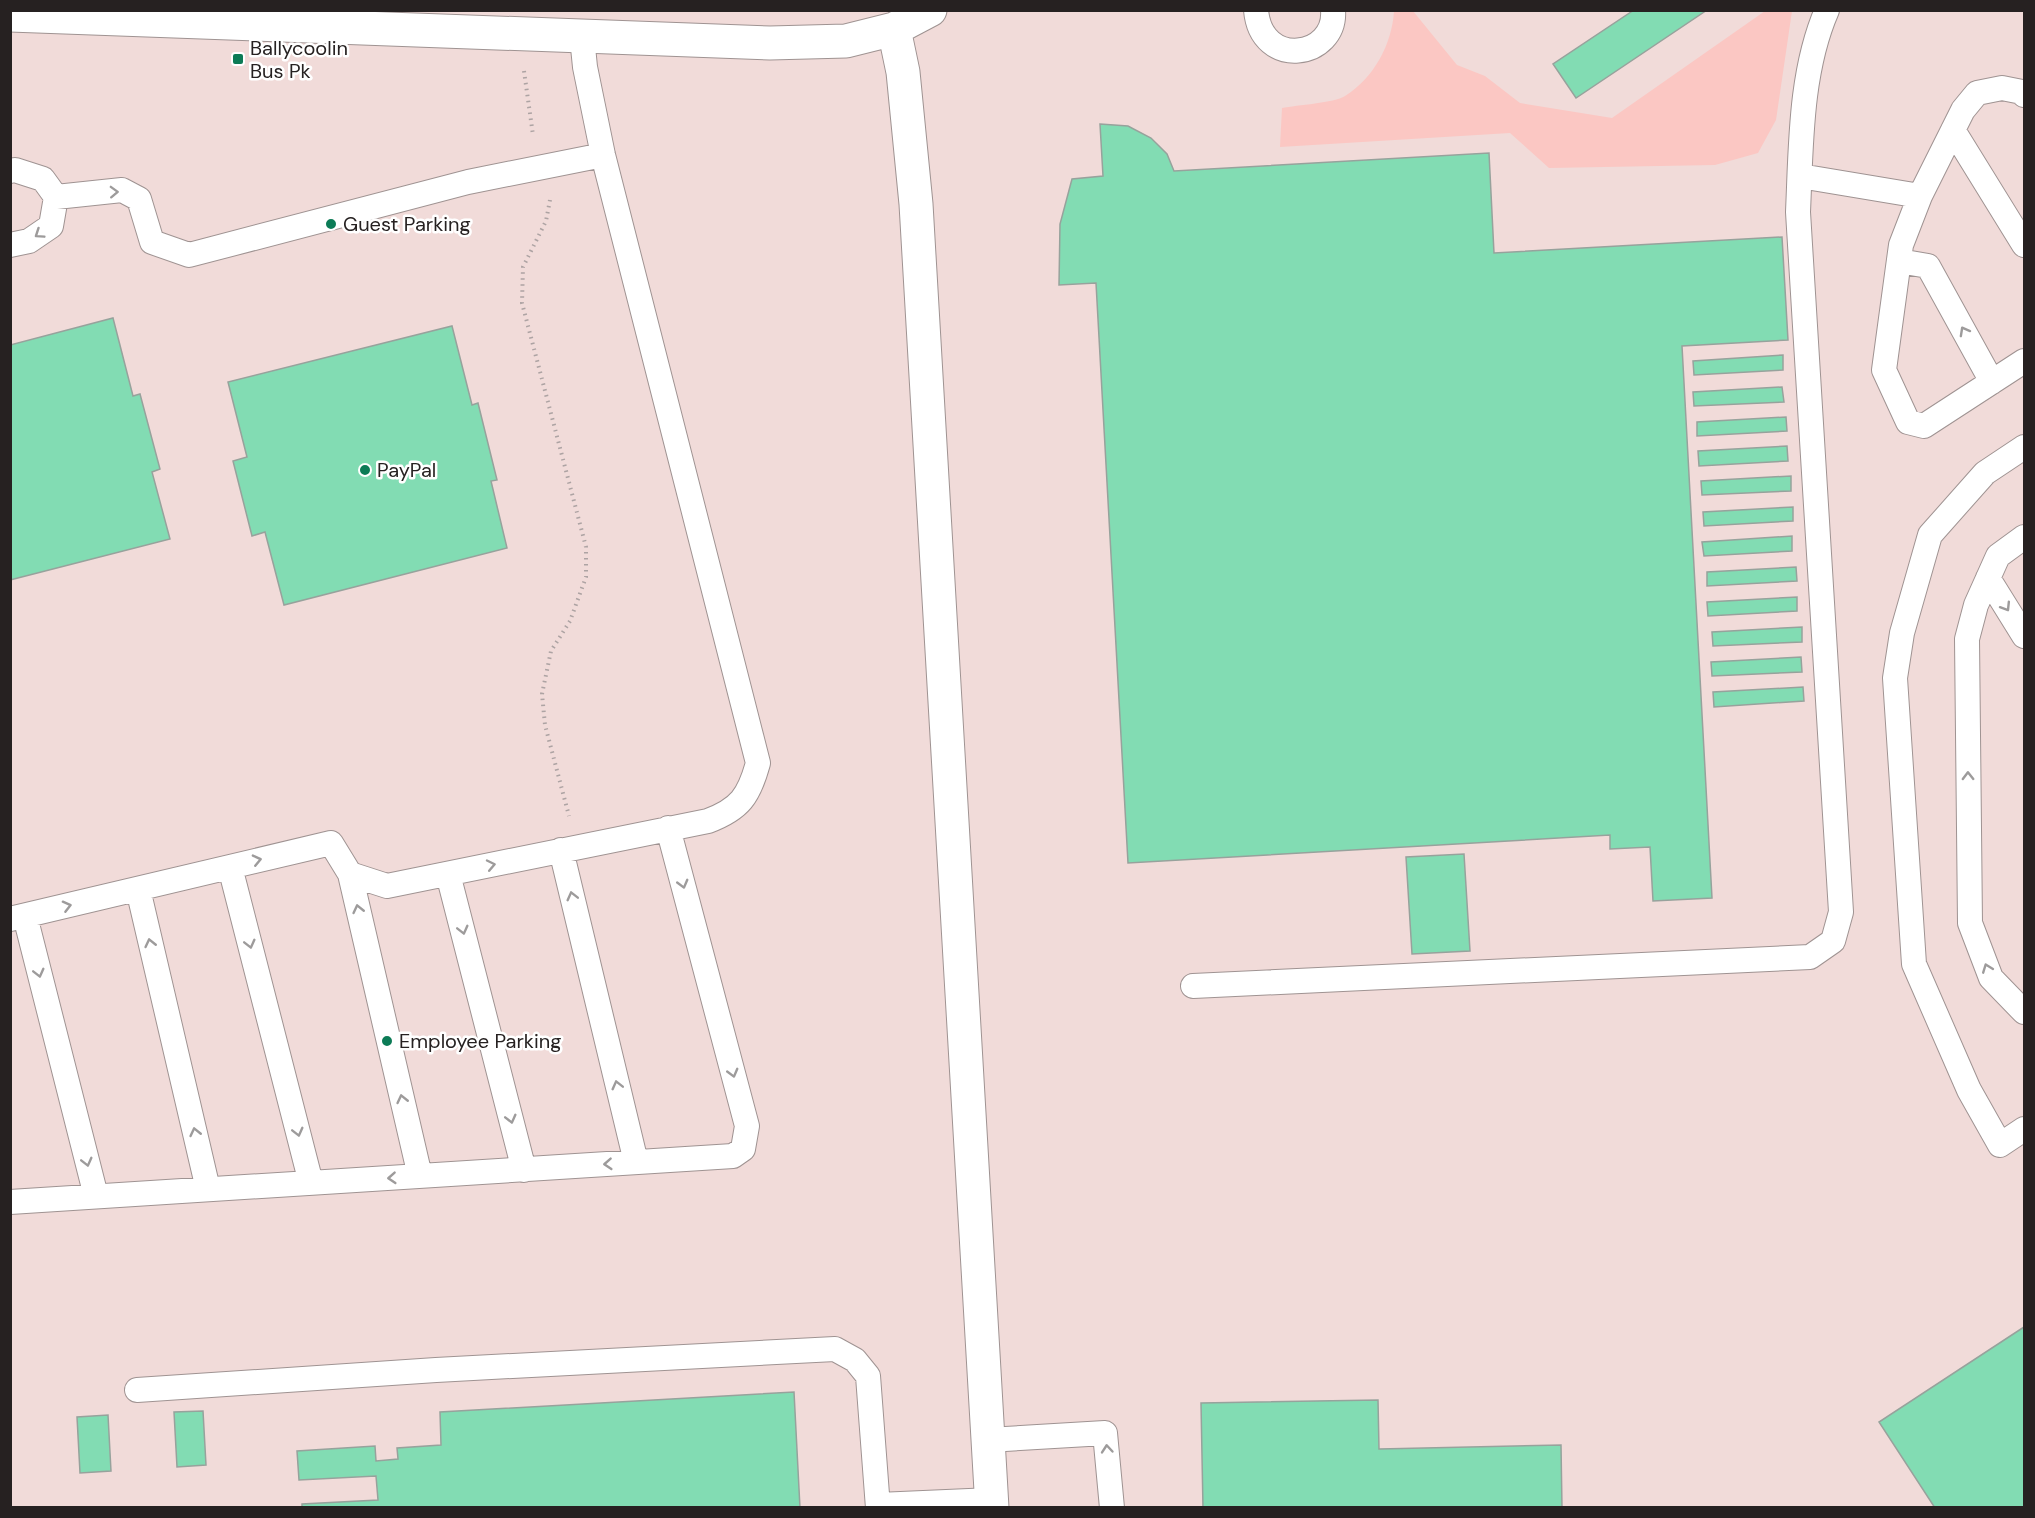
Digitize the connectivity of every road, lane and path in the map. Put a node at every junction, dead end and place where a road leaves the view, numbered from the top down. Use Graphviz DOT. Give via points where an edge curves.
graph roads {
  1 [pos="930,10"];
  2 [pos="1256,10"];
  3 [pos="1333,10"];
  4 [pos="1827,10"];
  5 [pos="10,15"];
  6 [pos="163,16"];
  7 [pos="894,29"];
  8 [pos="520,34"];
  9 [pos="582,37"];
  10 [pos="2025,95"];
  11 [pos="1953,130"];
  12 [pos="603,155"];
  13 [pos="540,168"];
  14 [pos="10,171"];
  15 [pos="1800,176"];
  16 [pos="1920,196"];
  17 [pos="56,197"];
  18 [pos="10,245"];
  19 [pos="2025,245"];
  20 [pos="1899,261"];
  21 [pos="2025,361"];
  22 [pos="1992,382"];
  23 [pos="2025,447"];
  24 [pos="2025,537"];
  25 [pos="1988,578"];
  26 [pos="2025,636"];
  27 [pos="668,828"];
  28 [pos="569,848"];
  29 [pos="230,867"];
  30 [pos="350,874"];
  31 [pos="448,874"];
  32 [pos="138,889"];
  33 [pos="18,918"];
  34 [pos="1193,986"];
  35 [pos="2025,1012"];
  36 [pos="2025,1129"];
  37 [pos="636,1162"];
  38 [pos="524,1170"];
  39 [pos="420,1176"];
  40 [pos="311,1183"];
  41 [pos="208,1190"];
  42 [pos="96,1197"];
  43 [pos="10,1202"];
  44 [pos="137,1390"];
  45 [pos="988,1440"];
  46 [pos="992,1504"];
  47 [pos="878,1506"];
  48 [pos="1112,1508"];
  1 -- 7 [label="street"];
  2 -- 3 [label="lane" via="1258,27 1274,46 1298,52 1321,43 1334,22"];
  4 -- 15 [label="lane" via="1814,45"];
  5 -- 6 [label="street"];
  6 -- 8 [label="street"];
  7 -- 9 [label="street" via="846,41 770,44"];
  7 -- 45 [label="street" via="903,72 916,204"];
  8 -- 9 [label="street"];
  8 -- 13 [label="path" via="526,104"];
  9 -- 12 [label="lane"];
  10 -- 11 [label="lane" via="2002,88 1977,93"];
  11 -- 16 [label="lane"];
  11 -- 19 [label="lane"];
  12 -- 13 [label="lane"];
  12 -- 27 [label="lane" via="758,763 751,790 730,813"];
  17 -- 13 [label="lane, one-way" via="122,190 139,200 152,242 189,255 468,182"];
  13 -- 28 [label="path" via="551,202 523,267 522,303 586,547 586,578 570,621 550,651 542,694"];
  14 -- 17 [label="lane" via="43,179"];
  15 -- 16 [label="lane"];
  15 -- 34 [label="lane" via="1798,212 1841,912 1833,940 1810,957"];
  16 -- 20 [label="lane" via="1901,245"];
  17 -- 18 [label="lane, one-way" via="51,226 29,241"];
  22 -- 20 [label="lane, one-way" via="1928,266"];
  20 -- 22 [label="lane" via="1884,370 1908,422 1924,426"];
  21 -- 22 [label="lane"];
  23 -- 36 [label="lane" via="1985,473 1930,534 1902,633 1895,678 1914,964 1969,1090 2000,1145"];
  24 -- 25 [label="lane" via="1998,556"];
  25 -- 26 [label="lane, one-way"];
  35 -- 25 [label="lane, one-way" via="1991,978 1970,923 1967,639"];
  27 -- 28 [label="lane"];
  27 -- 37 [label="lane, one-way" via="747,1126 746,1140 733,1156"];
  31 -- 28 [label="lane, one-way"];
  37 -- 28 [label="lane, one-way"];
  29 -- 30 [label="lane, one-way" via="331,843"];
  29 -- 32 [label="lane"];
  29 -- 40 [label="lane, one-way"];
  30 -- 31 [label="lane" via="387,886"];
  39 -- 30 [label="lane, one-way"];
  31 -- 38 [label="lane, one-way"];
  33 -- 32 [label="lane, one-way"];
  41 -- 32 [label="lane, one-way"];
  33 -- 42 [label="lane, one-way"];
  37 -- 38 [label="lane, one-way"];
  38 -- 39 [label="lane"];
  39 -- 40 [label="lane, one-way"];
  40 -- 41 [label="lane"];
  41 -- 42 [label="lane"];
  42 -- 43 [label="lane"];
  44 -- 47 [label="lane" via="835,1349 855,1360 868,1376"];
  45 -- 46 [label="street"];
  48 -- 45 [label="lane, one-way" via="1106,1433"];
  46 -- 47 [label="lane"];
}
